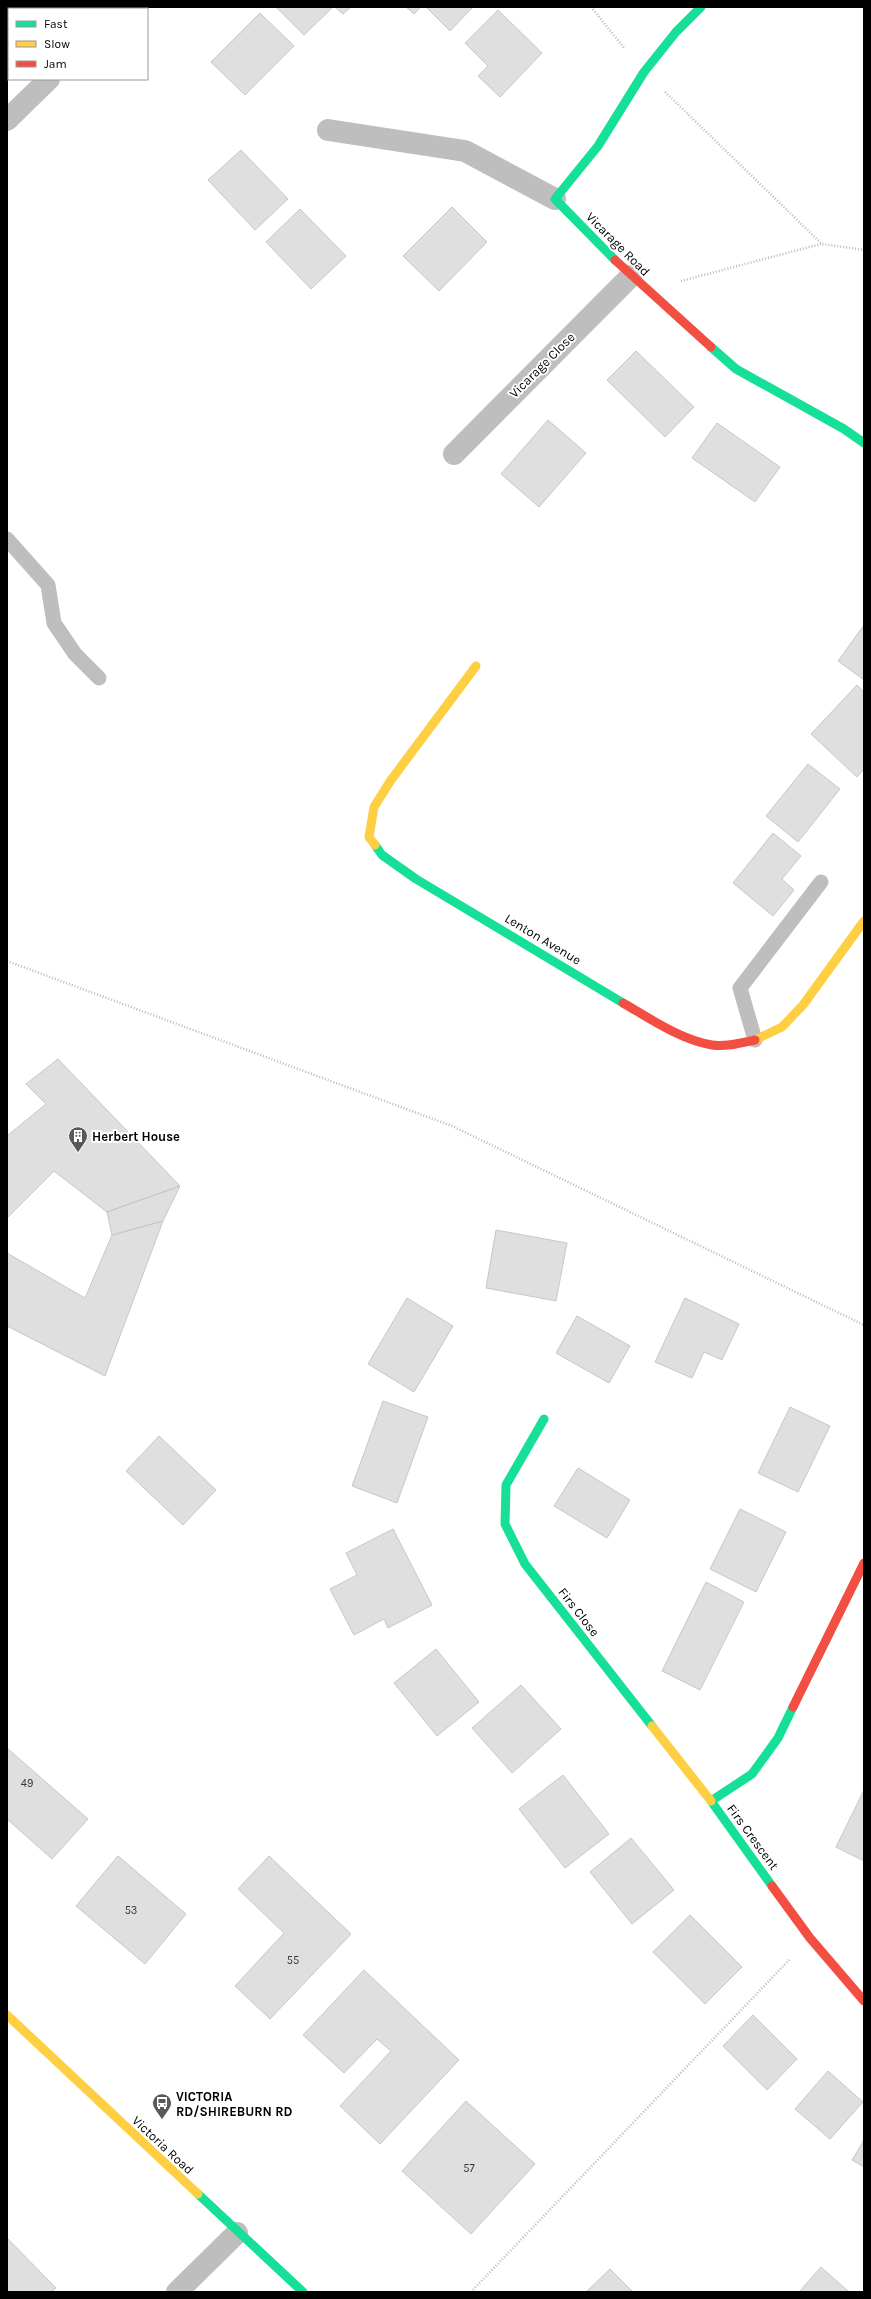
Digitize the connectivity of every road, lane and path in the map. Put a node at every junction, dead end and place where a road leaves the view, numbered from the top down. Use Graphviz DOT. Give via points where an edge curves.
graph roads {
  1 [pos="591,7"];
  2 [pos="701,7"];
  3 [pos="644,72"];
  4 [pos="48,80"];
  5 [pos="7,120"];
  6 [pos="328,130"];
  7 [pos="554,199"];
  8 [pos="822,244"];
  9 [pos="864,250"];
  10 [pos="639,283"];
  11 [pos="864,443"];
  12 [pos="454,454"];
  13 [pos="7,539"];
  14 [pos="476,666"];
  15 [pos="99,678"];
  16 [pos="821,882"];
  17 [pos="864,921"];
  18 [pos="7,961"];
  19 [pos="755,1040"];
  20 [pos="864,1325"];
  21 [pos="544,1419"];
  22 [pos="864,1563"];
  23 [pos="711,1801"];
  24 [pos="810,1938"];
  25 [pos="864,2001"];
  26 [pos="7,2016"];
  27 [pos="237,2233"];
  28 [pos="177,2292"];
  29 [pos="303,2292"];
  30 [pos="471,2292"];
  1 -- 3 [label="path"];
  2 -- 3 [label="street" via="676,32"];
  3 -- 7 [label="street" via="598,146"];
  3 -- 8 [label="path"];
  4 -- 5 [label="street"];
  6 -- 7 [label="street" via="465,151"];
  7 -- 10 [label="street, Vicarage Road"];
  8 -- 9 [label="path"];
  8 -- 10 [label="path"];
  10 -- 11 [label="street, Vicarage Road" via="736,369"];
  10 -- 12 [label="street, Vicarage Close"];
  13 -- 15 [label="lane" via="48,585 54,623 75,654"];
  14 -- 19 [label="street, Lenton Avenue" via="391,780 374,807 370,837 382,855 430,887 632,1008 686,1037 712,1045 732,1045"];
  16 -- 19 [label="lane" via="740,988"];
  17 -- 19 [label="street, Lenton Avenue" via="803,1005 782,1027"];
  18 -- 20 [label="path" via="452,1126"];
  21 -- 23 [label="street, Firs Close" via="506,1485 505,1524 525,1564"];
  22 -- 23 [label="street, Firs Crescent" via="778,1738 752,1774"];
  23 -- 24 [label="street, Firs Crescent"];
  24 -- 25 [label="street, Firs Crescent"];
  24 -- 30 [label="path"];
  26 -- 27 [label="street, Victoria Road"];
  27 -- 28 [label="street"];
  27 -- 29 [label="street, Victoria Road"];
}
